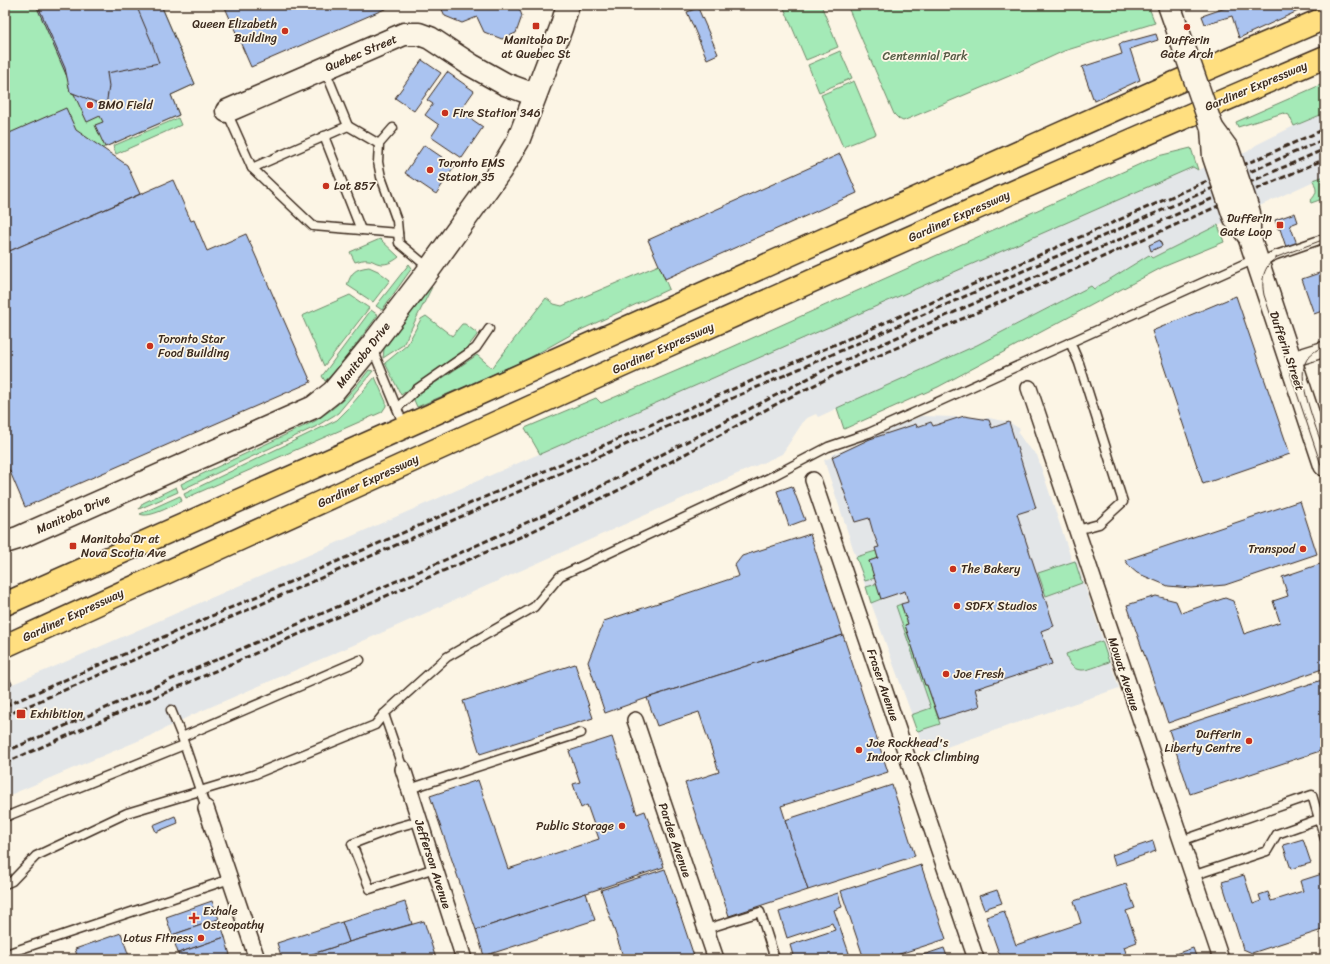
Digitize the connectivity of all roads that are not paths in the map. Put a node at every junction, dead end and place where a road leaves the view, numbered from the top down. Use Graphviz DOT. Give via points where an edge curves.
graph roads {
  1 [pos="568,5"];
  2 [pos="1172,14"];
  3 [pos="1325,18"];
  4 [pos="1325,57"];
  5 [pos="324,68"];
  6 [pos="535,95"];
  7 [pos="227,111"];
  8 [pos="348,126"];
  9 [pos="393,128"];
  10 [pos="324,136"];
  11 [pos="379,144"];
  12 [pos="252,168"];
  13 [pos="361,230"];
  14 [pos="398,233"];
  15 [pos="1325,238"];
  16 [pos="1257,261"];
  17 [pos="429,268"];
  18 [pos="489,329"];
  19 [pos="1070,342"];
  20 [pos="371,346"];
  21 [pos="1325,349"];
  22 [pos="1290,360"];
  23 [pos="1029,388"];
  24 [pos="397,408"];
  25 [pos="403,423"];
  26 [pos="1325,465"];
  27 [pos="813,480"];
  28 [pos="1077,530"];
  29 [pos="5,542"];
  30 [pos="5,604"];
  31 [pos="5,646"];
  32 [pos="360,660"];
  33 [pos="171,710"];
  34 [pos="384,714"];
  35 [pos="635,720"];
  36 [pos="581,733"];
  37 [pos="183,741"];
  38 [pos="403,769"];
  39 [pos="409,789"];
  40 [pos="201,791"];
  41 [pos="206,808"];
  42 [pos="5,817"];
  43 [pos="1319,819"];
  44 [pos="419,821"];
  45 [pos="1325,839"];
  46 [pos="1181,841"];
  47 [pos="435,868"];
  48 [pos="1192,876"];
  49 [pos="230,879"];
  50 [pos="5,884"];
  51 [pos="706,929"];
  52 [pos="12,952"];
  53 [pos="257,959"];
  54 [pos="464,959"];
  55 [pos="716,959"];
  56 [pos="775,959"];
  57 [pos="976,959"];
  58 [pos="1221,959"];
  1 -- 6 [label="street, Manitoba Drive"];
  2 -- 16 [label="street, Dufferin Street, bridge" via="1212,128 1214,157 1235,218 1249,236"];
  3 -- 30 [label="highway"];
  4 -- 31 [label="highway, Gardiner Expressway" via="1169,123 542,401"];
  5 -- 6 [label="street, Quebec Street" via="404,34 419,34 430,38 505,84"];
  5 -- 7 [label="street, Quebec Street"];
  5 -- 8 [label="lane"];
  6 -- 17 [label="street, Manitoba Drive" via="518,141 504,165"];
  7 -- 12 [label="lane"];
  8 -- 10 [label="lane"];
  8 -- 11 [label="lane"];
  9 -- 11 [label="lane"];
  10 -- 12 [label="lane"];
  10 -- 13 [label="lane"];
  11 -- 14 [label="lane" via="378,162 381,177 398,220"];
  12 -- 13 [label="lane" via="313,226"];
  13 -- 14 [label="lane"];
  14 -- 17 [label="lane" via="399,243"];
  15 -- 16 [label="lane"];
  16 -- 19 [label="lane"];
  16 -- 22 [label="street, Dufferin Street"];
  17 -- 20 [label="street, Manitoba Drive"];
  18 -- 24 [label="lane" via="476,348 416,389"];
  19 -- 28 [label="lane" via="1123,502 1099,524"];
  19 -- 34 [label="lane" via="869,433 828,447 769,478 560,576 534,607 447,657"];
  20 -- 24 [label="lane"];
  20 -- 29 [label="street, Manitoba Drive" via="333,392 314,407"];
  21 -- 22 [label="street"];
  22 -- 26 [label="street, Dufferin Street"];
  23 -- 28 [label="street, Mowat Avenue"];
  24 -- 25 [label="lane"];
  27 -- 57 [label="street, Fraser Avenue"];
  28 -- 46 [label="street, Mowat Avenue"];
  32 -- 37 [label="lane"];
  33 -- 37 [label="lane"];
  34 -- 38 [label="lane"];
  34 -- 40 [label="lane" via="375,725 253,775"];
  35 -- 51 [label="street, Pardee Avenue"];
  36 -- 39 [label="lane"];
  37 -- 40 [label="lane"];
  37 -- 42 [label="lane"];
  38 -- 39 [label="street, Jefferson Avenue"];
  39 -- 44 [label="street, Jefferson Avenue"];
  40 -- 41 [label="lane"];
  40 -- 50 [label="lane" via="127,813 36,856 12,881"];
  41 -- 49 [label="street"];
  43 -- 45 [label="lane"];
  43 -- 46 [label="lane" via="1312,796"];
  43 -- 48 [label="lane" via="1277,834 1267,851"];
  44 -- 47 [label="street, Jefferson Avenue"];
  44 -- 47 [label="lane" via="352,844 370,889"];
  46 -- 48 [label="street, Mowat Avenue"];
  47 -- 54 [label="street, Jefferson Avenue"];
  48 -- 58 [label="street, Mowat Avenue"];
  49 -- 52 [label="lane"];
  49 -- 53 [label="street"];
  51 -- 55 [label="street, Pardee Avenue"];
  51 -- 56 [label="lane" via="760,912"];
}
